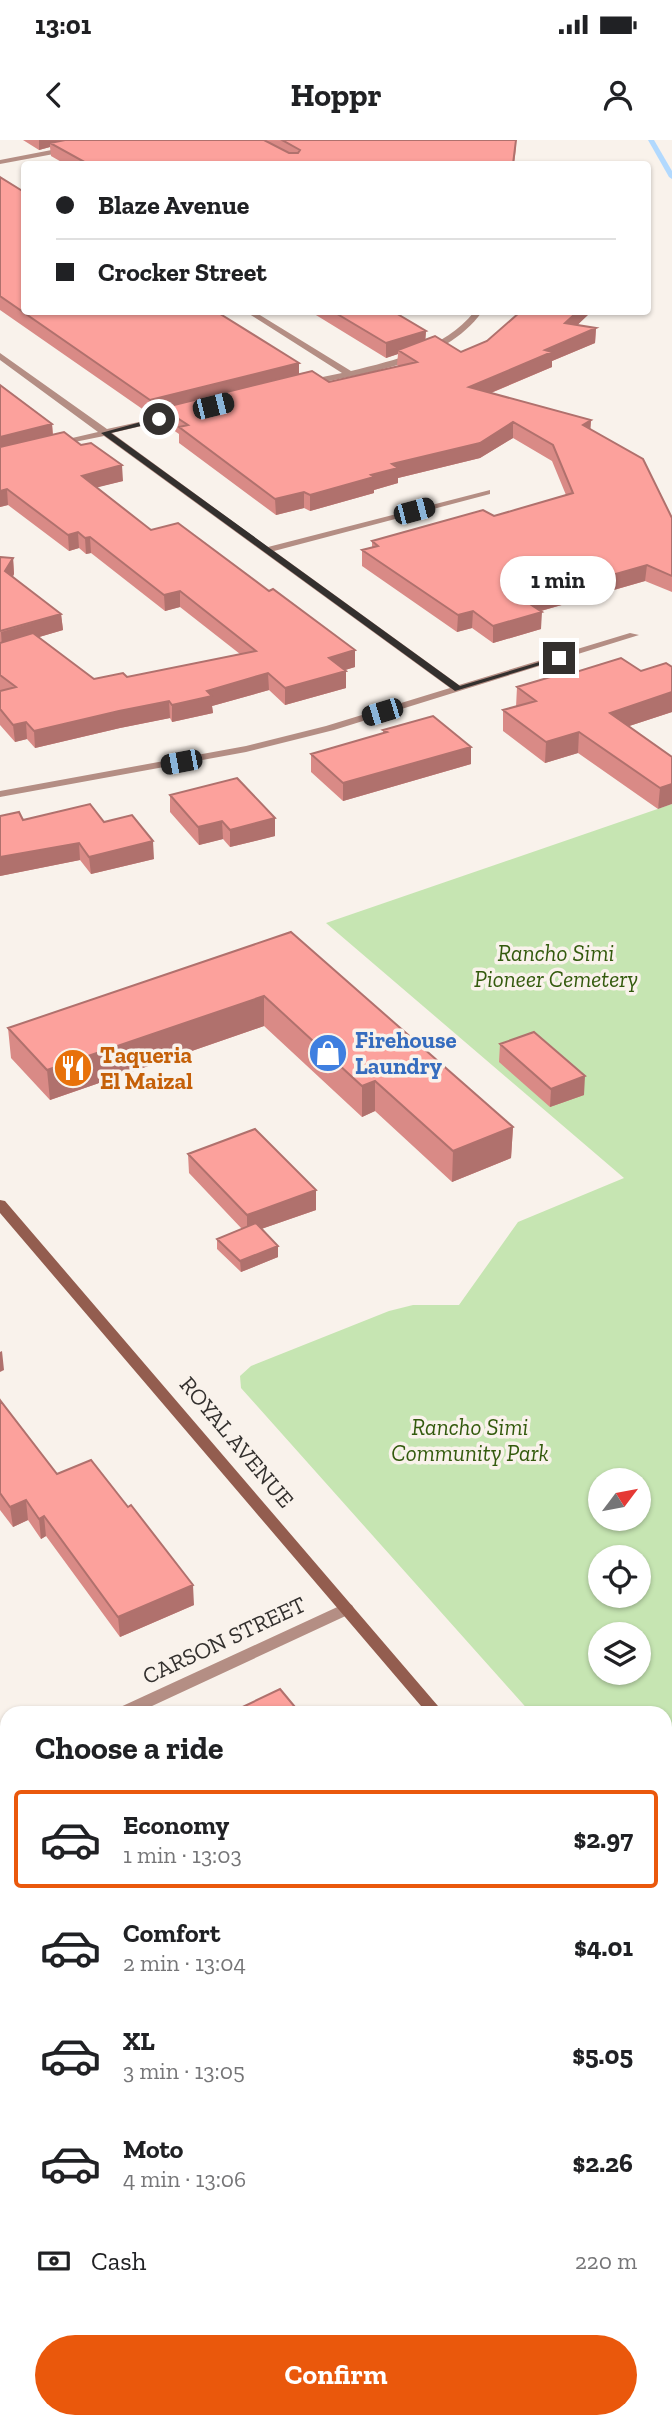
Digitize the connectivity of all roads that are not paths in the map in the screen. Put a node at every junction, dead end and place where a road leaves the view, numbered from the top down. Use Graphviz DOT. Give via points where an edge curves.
graph roads {
  1 [pos="73,148"];
  2 [pos="4,161"];
  3 [pos="16,166"];
  4 [pos="255,315"];
  5 [pos="476,315"];
  6 [pos="0,356"];
  7 [pos="349,373"];
  8 [pos="295,386"];
  9 [pos="186,413"];
  10 [pos="105,433"];
  11 [pos="52,446"];
  12 [pos="487,492"];
  13 [pos="267,550"];
  14 [pos="634,635"];
  15 [pos="458,689"];
  16 [pos="0,794"];
  17 [pos="0,1204"];
  18 [pos="346,1609"];
  19 [pos="136,1706"];
  20 [pos="430,1706"];
  1 -- 2 [label="street"];
  2 -- 3 [label="street"];
  4 -- 7 [label="street"];
  5 -- 7 [label="street" via="466,327 433,347"];
  6 -- 10 [label="street"];
  7 -- 8 [label="street"];
  9 -- 10 [label="street"];
  10 -- 11 [label="street"];
  10 -- 13 [label="street"];
  12 -- 13 [label="street"];
  13 -- 15 [label="street"];
  14 -- 15 [label="street"];
  15 -- 16 [label="street" via="246,749"];
  17 -- 18 [label="main road, ROYAL AVENUE"];
  18 -- 19 [label="street, CARSON STREET"];
  18 -- 20 [label="main road, ROYAL AVENUE"];
}
